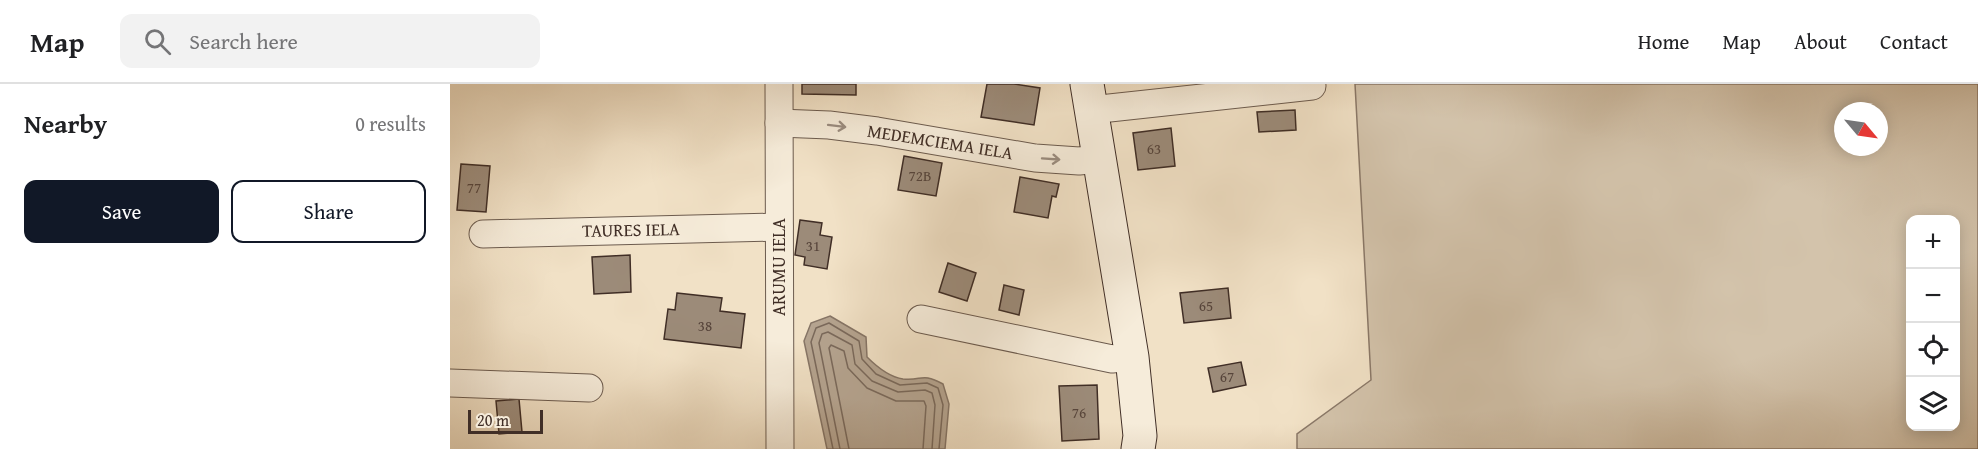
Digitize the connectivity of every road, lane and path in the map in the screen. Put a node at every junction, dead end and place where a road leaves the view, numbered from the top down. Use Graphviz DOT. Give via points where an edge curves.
graph roads {
  1 [pos="779,84"];
  2 [pos="1312,86"];
  3 [pos="1089,97"];
  4 [pos="779,123"];
  5 [pos="1100,159"];
  6 [pos="779,227"];
  7 [pos="483,234"];
  8 [pos="921,319"];
  9 [pos="1132,357"];
  10 [pos="450,383"];
  11 [pos="589,388"];
  12 [pos="780,449"];
  13 [pos="1138,449"];
  1 -- 4 [label="street, ARUMU IELA"];
  2 -- 3 [label="street"];
  3 -- 5 [label="street"];
  4 -- 5 [label="street, MEDEMCIEMA IELA, one-way" via="848,127 1035,158"];
  4 -- 6 [label="street, ARUMU IELA"];
  5 -- 9 [label="street"];
  6 -- 7 [label="street, TAURES IELA"];
  6 -- 12 [label="street, ARUMU IELA"];
  8 -- 9 [label="street" via="1112,359"];
  9 -- 13 [label="street"];
  10 -- 11 [label="street"];
}
